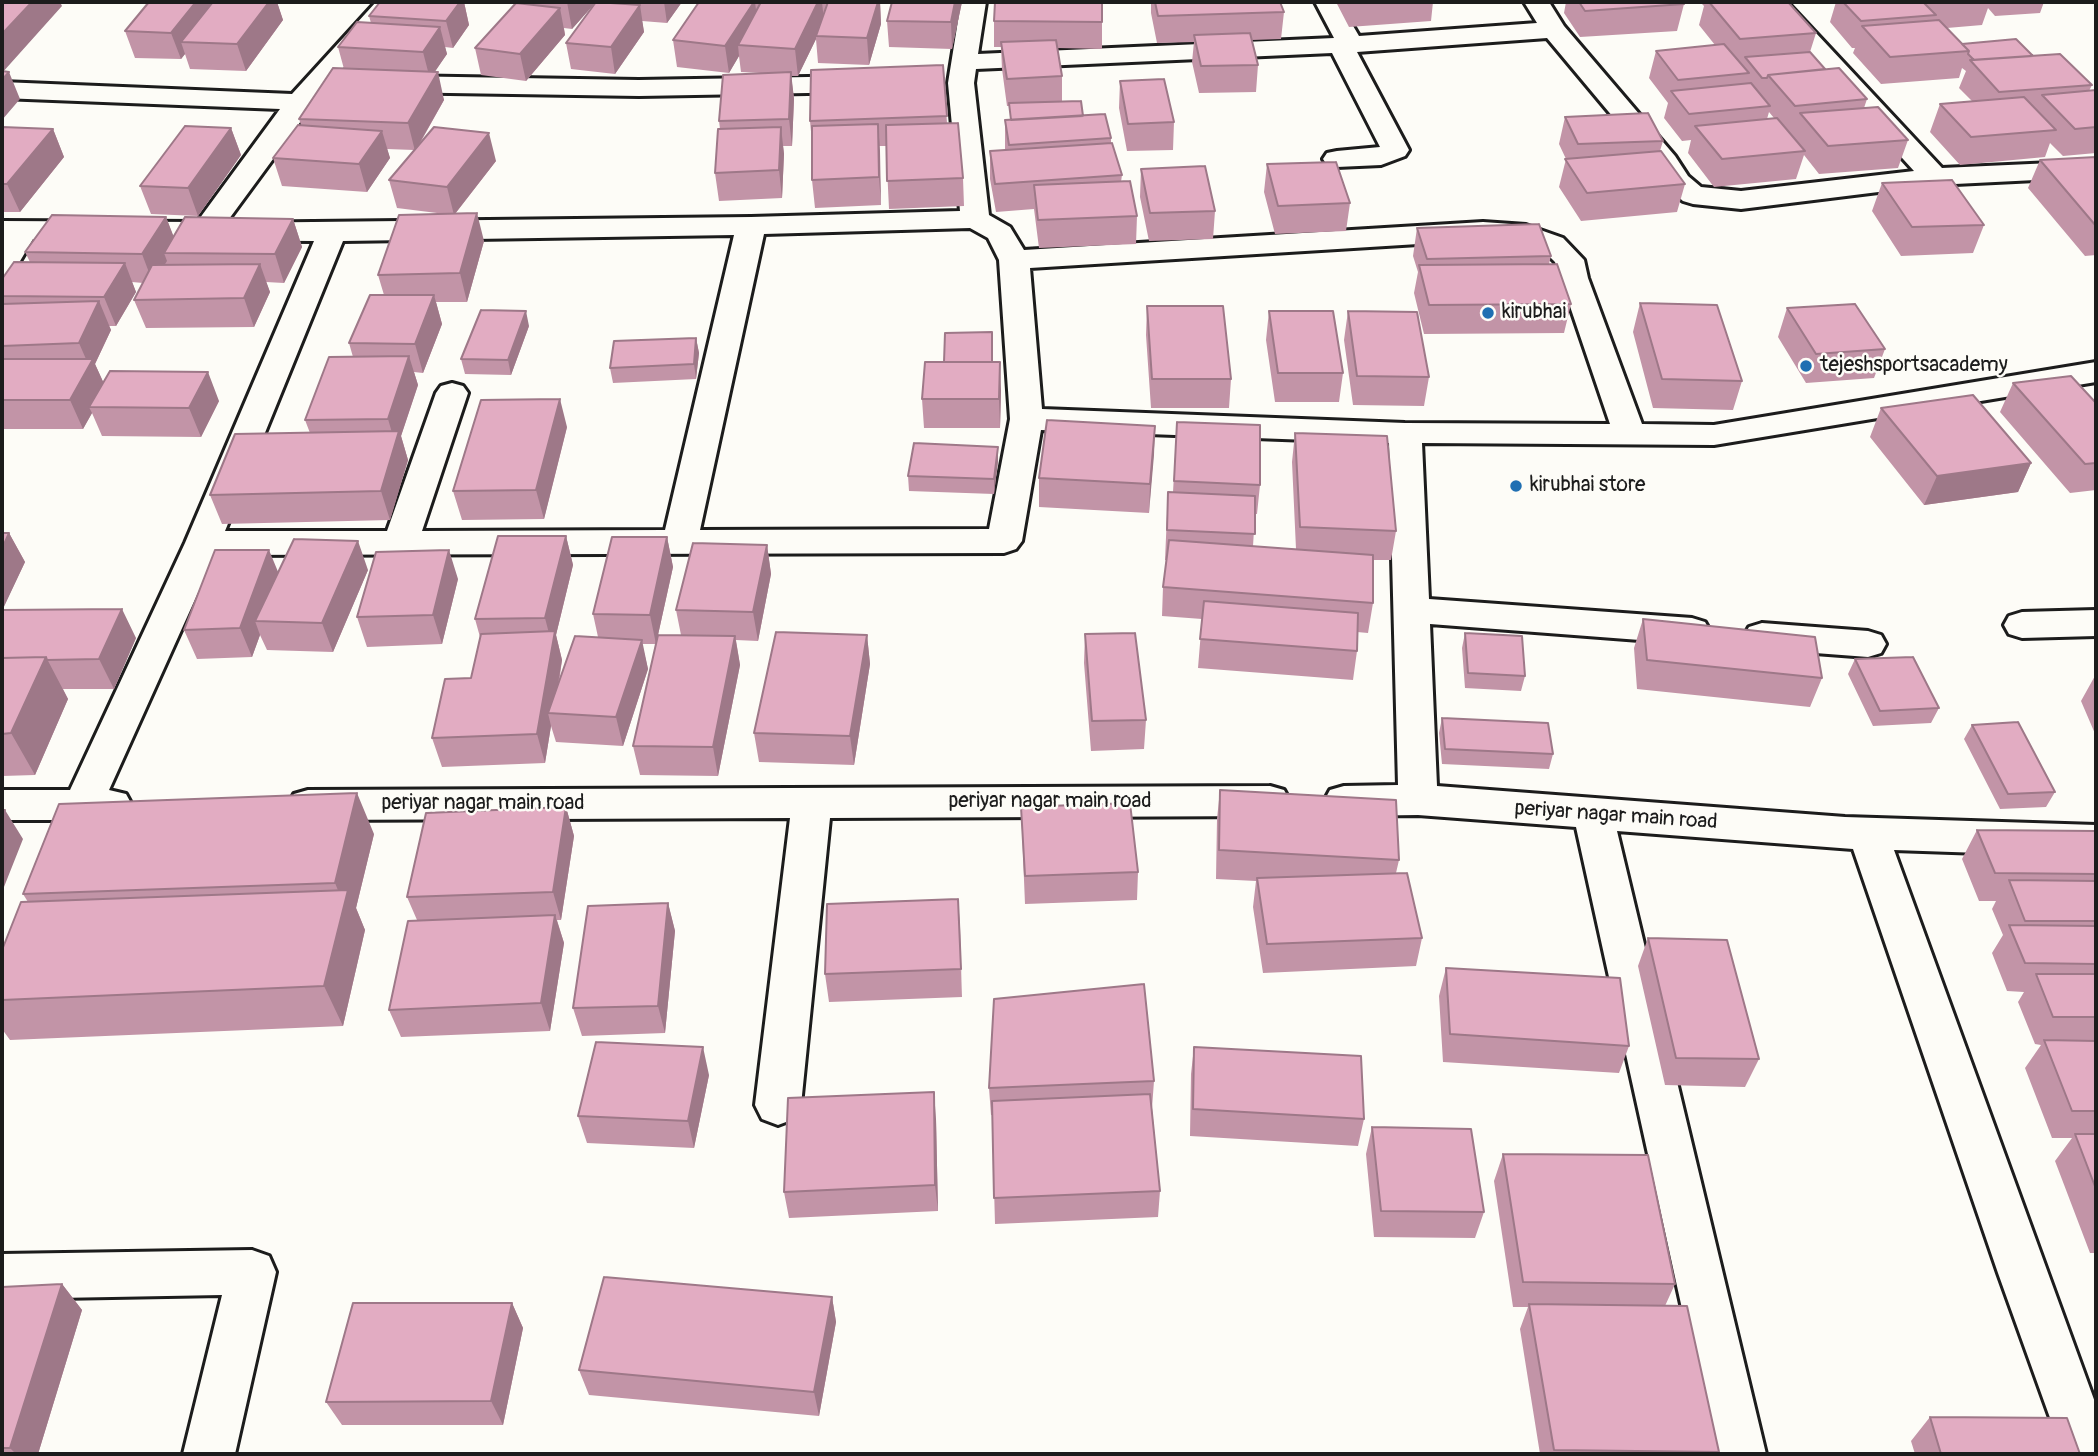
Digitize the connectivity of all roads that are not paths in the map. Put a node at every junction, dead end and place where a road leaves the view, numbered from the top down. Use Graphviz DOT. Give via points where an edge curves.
graph roads {
  1 [pos="389,2"];
  2 [pos="973,2"];
  3 [pos="1327,2"];
  4 [pos="1537,2"];
  5 [pos="1773,2"];
  6 [pos="1554,30"];
  7 [pos="1346,44"];
  8 [pos="954,76"];
  9 [pos="894,84"];
  10 [pos="2,90"];
  11 [pos="308,93"];
  12 [pos="1337,159"];
  13 [pos="2096,169"];
  14 [pos="1935,177"];
  15 [pos="975,219"];
  16 [pos="751,226"];
  17 [pos="12,231"];
  18 [pos="332,232"];
  19 [pos="204,233"];
  20 [pos="1014,260"];
  21 [pos="2,267"];
  22 [pos="2096,372"];
  23 [pos="452,393"];
  24 [pos="1026,419"];
  25 [pos="1405,433"];
  26 [pos="1630,435"];
  27 [pos="680,541"];
  28 [pos="401,542"];
  29 [pos="203,543"];
  30 [pos="1411,610"];
  31 [pos="2096,623"];
  32 [pos="2022,625"];
  33 [pos="1868,644"];
  34 [pos="1418,800"];
  35 [pos="812,802"];
  36 [pos="2,805"];
  37 [pos="151,805"];
  38 [pos="275,805"];
  39 [pos="82,806"];
  40 [pos="1593,814"];
  41 [pos="1868,833"];
  42 [pos="2096,841"];
  43 [pos="778,1105"];
  44 [pos="2,1278"];
  45 [pos="209,1454"];
  46 [pos="1740,1454"];
  47 [pos="2088,1454"];
  1 -- 11 [label="street"];
  2 -- 8 [label="street"];
  3 -- 7 [label="street"];
  4 -- 6 [label="street"];
  5 -- 14 [label="street"];
  6 -- 7 [label="street"];
  6 -- 14 [label="street" via="1693,195 1741,200"];
  7 -- 8 [label="street"];
  7 -- 12 [label="street" via="1395,150 1381,158"];
  8 -- 15 [label="street"];
  9 -- 11 [label="street"];
  10 -- 11 [label="street"];
  11 -- 19 [label="street"];
  13 -- 14 [label="street"];
  15 -- 16 [label="street"];
  15 -- 20 [label="street" via="1000,233"];
  16 -- 18 [label="street"];
  16 -- 27 [label="street"];
  17 -- 19 [label="street"];
  17 -- 21 [label="street"];
  18 -- 19 [label="street"];
  18 -- 29 [label="street"];
  20 -- 24 [label="street"];
  20 -- 26 [label="street" via="1483,231 1526,234 1553,244 1569,260"];
  22 -- 26 [label="street" via="1714,435"];
  23 -- 28 [label="street"];
  24 -- 25 [label="street"];
  24 -- 27 [label="street" via="1004,541"];
  25 -- 26 [label="street"];
  25 -- 30 [label="street"];
  27 -- 28 [label="street"];
  28 -- 29 [label="street"];
  29 -- 39 [label="street"];
  30 -- 33 [label="street"];
  30 -- 34 [label="street"];
  31 -- 32 [label="street"];
  34 -- 35 [label="street, periyar nagar main road"];
  34 -- 40 [label="street, periyar nagar main road"];
  35 -- 38 [label="street, periyar nagar main road"];
  35 -- 43 [label="street"];
  36 -- 39 [label="street"];
  37 -- 39 [label="street"];
  40 -- 41 [label="street, periyar nagar main road"];
  40 -- 46 [label="street"];
  41 -- 42 [label="street, periyar nagar main road"];
  41 -- 47 [label="street"];
  44 -- 45 [label="street" via="252,1272"];
}
